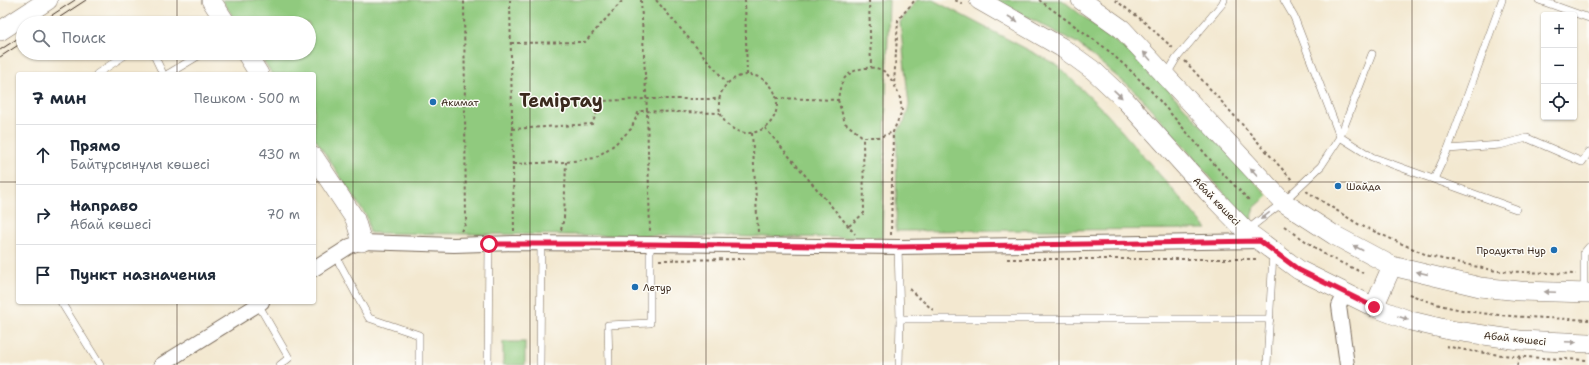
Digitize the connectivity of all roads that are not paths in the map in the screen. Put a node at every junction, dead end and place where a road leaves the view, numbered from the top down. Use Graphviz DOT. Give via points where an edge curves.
graph roads {
  1 [pos="48,0"];
  2 [pos="211,0"];
  3 [pos="979,0"];
  4 [pos="1081,0"];
  5 [pos="1224,0"];
  6 [pos="1284,0"];
  7 [pos="1502,0"];
  8 [pos="1540,0"];
  9 [pos="1559,3"];
  10 [pos="23,16"];
  11 [pos="221,16"];
  12 [pos="1589,18"];
  13 [pos="16,21"];
  14 [pos="0,31"];
  15 [pos="1372,54"];
  16 [pos="118,60"];
  17 [pos="156,60"];
  18 [pos="191,60"];
  19 [pos="251,60"];
  20 [pos="100,72"];
  21 [pos="162,72"];
  22 [pos="171,72"];
  23 [pos="259,72"];
  24 [pos="1166,76"];
  25 [pos="1340,137"];
  26 [pos="1448,149"];
  27 [pos="1589,152"];
  28 [pos="316,160"];
  29 [pos="1434,179"];
  30 [pos="1283,202"];
  31 [pos="1516,209"];
  32 [pos="1260,241"];
  33 [pos="362,242"];
  34 [pos="541,243"];
  35 [pos="489,244"];
  36 [pos="650,244"];
  37 [pos="898,247"];
  38 [pos="1589,247"];
  39 [pos="336,255"];
  40 [pos="1392,266"];
  41 [pos="316,268"];
  42 [pos="1345,293"];
  43 [pos="1586,293"];
  44 [pos="63,304"];
  45 [pos="258,304"];
  46 [pos="261,304"];
  47 [pos="1374,307"];
  48 [pos="1270,318"];
  49 [pos="900,319"];
  50 [pos="1589,343"];
  51 [pos="100,365"];
  52 [pos="161,365"];
  53 [pos="280,365"];
  54 [pos="419,365"];
  55 [pos="488,365"];
  56 [pos="540,365"];
  57 [pos="608,365"];
  58 [pos="899,365"];
  59 [pos="1267,365"];
  60 [pos="1347,365"];
  1 -- 10 [label="street"];
  2 -- 11 [label="street"];
  3 -- 32 [label="street, Абай көшесі, one-way" via="1061,47 1094,71 1126,101 1208,192"];
  24 -- 4 [label="street, one-way" via="1122,28"];
  5 -- 24 [label="lane" via="1179,55"];
  6 -- 25 [label="lane" via="1294,17"];
  7 -- 26 [label="lane"];
  8 -- 9 [label="lane"];
  9 -- 12 [label="lane"];
  13 -- 14 [label="street"];
  15 -- 25 [label="lane"];
  16 -- 20 [label="lane"];
  17 -- 21 [label="lane"];
  18 -- 22 [label="lane"];
  19 -- 23 [label="street"];
  30 -- 24 [label="street, one-way"];
  25 -- 29 [label="lane" via="1372,157"];
  25 -- 30 [label="lane" via="1321,166"];
  26 -- 27 [label="lane" via="1500,145 1527,138 1582,162"];
  26 -- 29 [label="lane"];
  28 -- 33 [label="street" via="355,219"];
  29 -- 31 [label="lane"];
  30 -- 32 [label="lane, one-way"];
  40 -- 30 [label="street, one-way" via="1334,235"];
  32 -- 37 [label="street"];
  32 -- 42 [label="street, Абай көшесі" via="1299,270"];
  32 -- 48 [label="lane"];
  33 -- 35 [label="street"];
  33 -- 39 [label="street"];
  34 -- 35 [label="street"];
  34 -- 36 [label="street"];
  34 -- 56 [label="lane"];
  35 -- 55 [label="lane"];
  36 -- 37 [label="street"];
  36 -- 57 [label="lane" via="650,323 608,325"];
  37 -- 49 [label="lane"];
  38 -- 43 [label="lane" via="1584,253"];
  39 -- 41 [label="street"];
  39 -- 54 [label="lane" via="369,318 419,336"];
  43 -- 40 [label="street, one-way" via="1480,287"];
  40 -- 47 [label="street"];
  42 -- 47 [label="street, Абай көшесі"];
  42 -- 60 [label="street" via="1339,306"];
  44 -- 51 [label="lane"];
  45 -- 52 [label="street"];
  46 -- 53 [label="lane" via="289,358"];
  47 -- 50 [label="street, Абай көшесі, one-way" via="1449,330 1519,340"];
  48 -- 49 [label="lane"];
  48 -- 59 [label="lane"];
  49 -- 58 [label="lane"];
}
